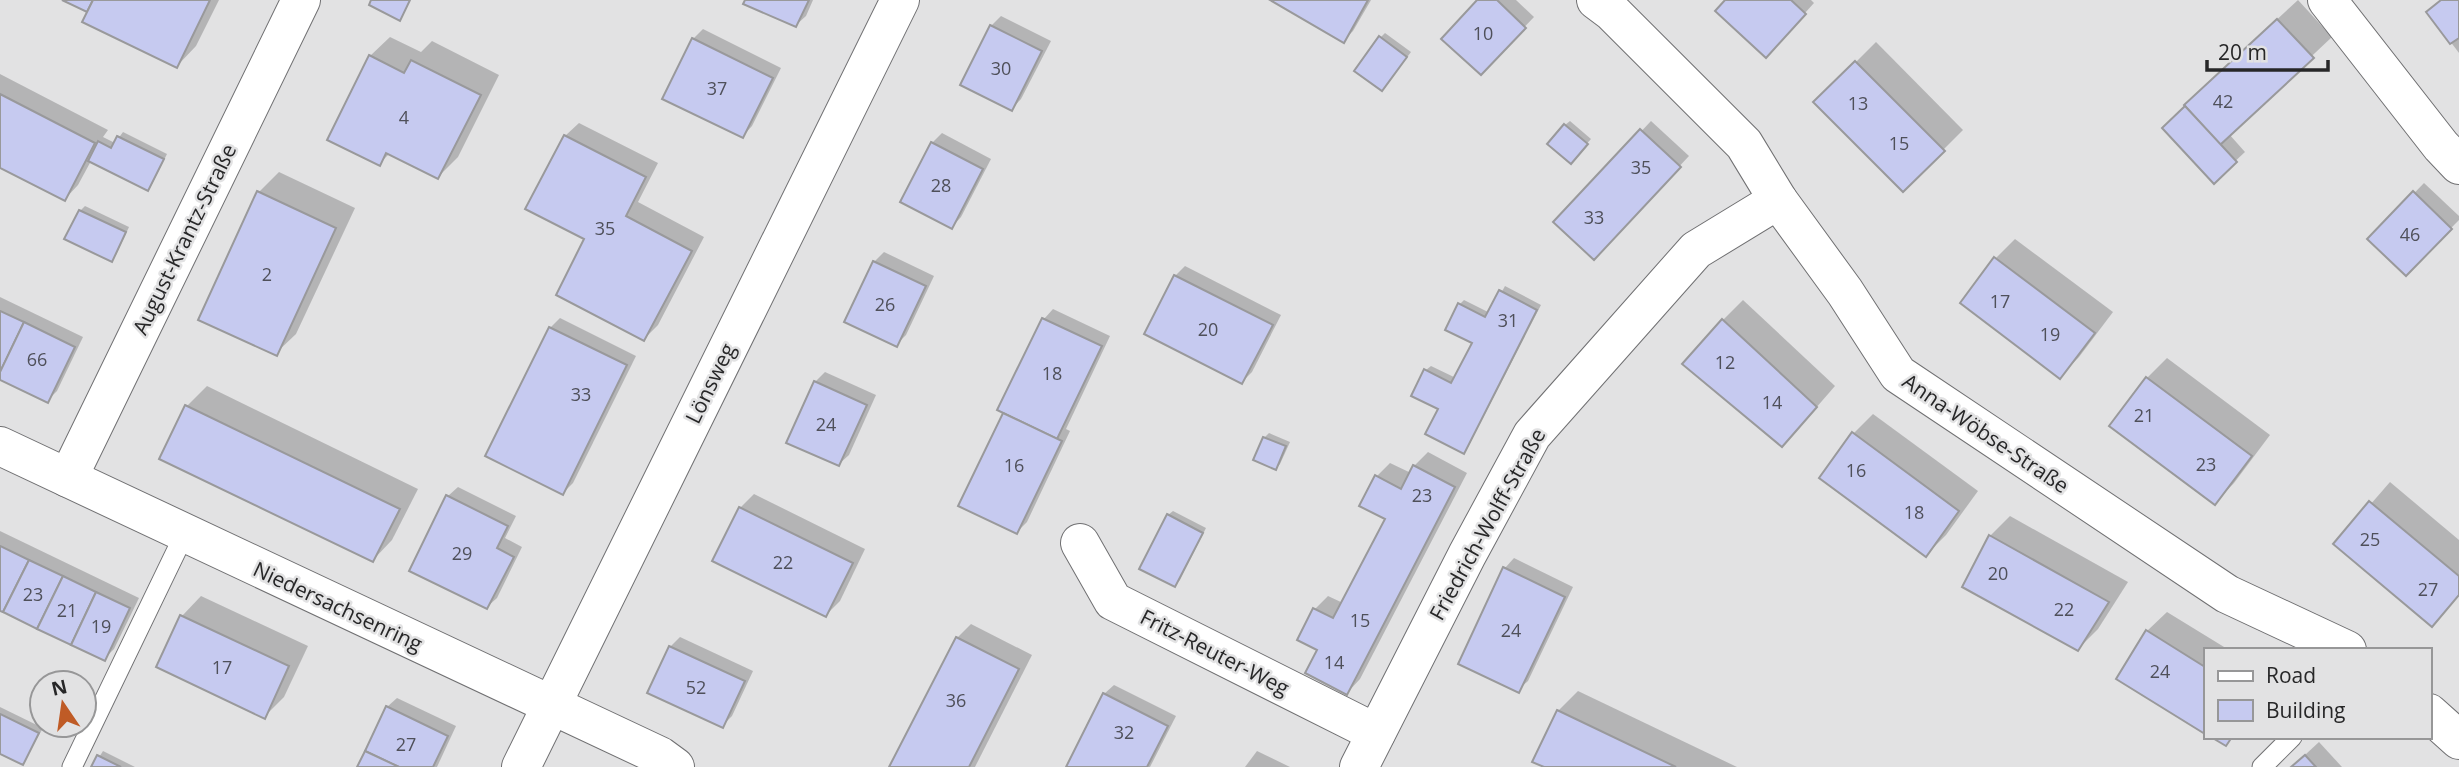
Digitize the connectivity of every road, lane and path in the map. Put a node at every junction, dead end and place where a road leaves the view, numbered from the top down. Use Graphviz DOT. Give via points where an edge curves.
graph roads {
  1 [pos="301,0"];
  2 [pos="900,0"];
  3 [pos="1596,0"];
  4 [pos="2327,0"];
  5 [pos="2459,165"];
  6 [pos="1778,200"];
  7 [pos="0,446"];
  8 [pos="68,478"];
  9 [pos="185,533"];
  10 [pos="1080,542"];
  11 [pos="2343,648"];
  12 [pos="551,706"];
  13 [pos="2431,715"];
  14 [pos="2290,739"];
  15 [pos="2459,740"];
  16 [pos="1373,755"];
  17 [pos="72,767"];
  18 [pos="521,767"];
  19 [pos="675,767"];
  20 [pos="2262,767"];
  1 -- 8 [label="street, August-Krantz-Straße"];
  2 -- 12 [label="street, Lönsweg"];
  3 -- 6 [label="street, Anna-Wöbse-Straße" via="1744,144"];
  4 -- 5 [label="street"];
  6 -- 11 [label="street, Anna-Wöbse-Straße" via="1898,374 2227,594"];
  6 -- 16 [label="street, Friedrich-Wolff-Straße" via="1696,250 1532,435 1467,555"];
  7 -- 8 [label="street, Niedersachsenring"];
  8 -- 9 [label="street, Niedersachsenring"];
  9 -- 12 [label="street, Niedersachsenring"];
  9 -- 17 [label="lane"];
  10 -- 16 [label="street, Fritz-Reuter-Weg" via="1113,601"];
  12 -- 18 [label="street, Lönsweg"];
  12 -- 19 [label="street, Niedersachsenring"];
  13 -- 15 [label="street"];
  14 -- 20 [label="lane"];
}
